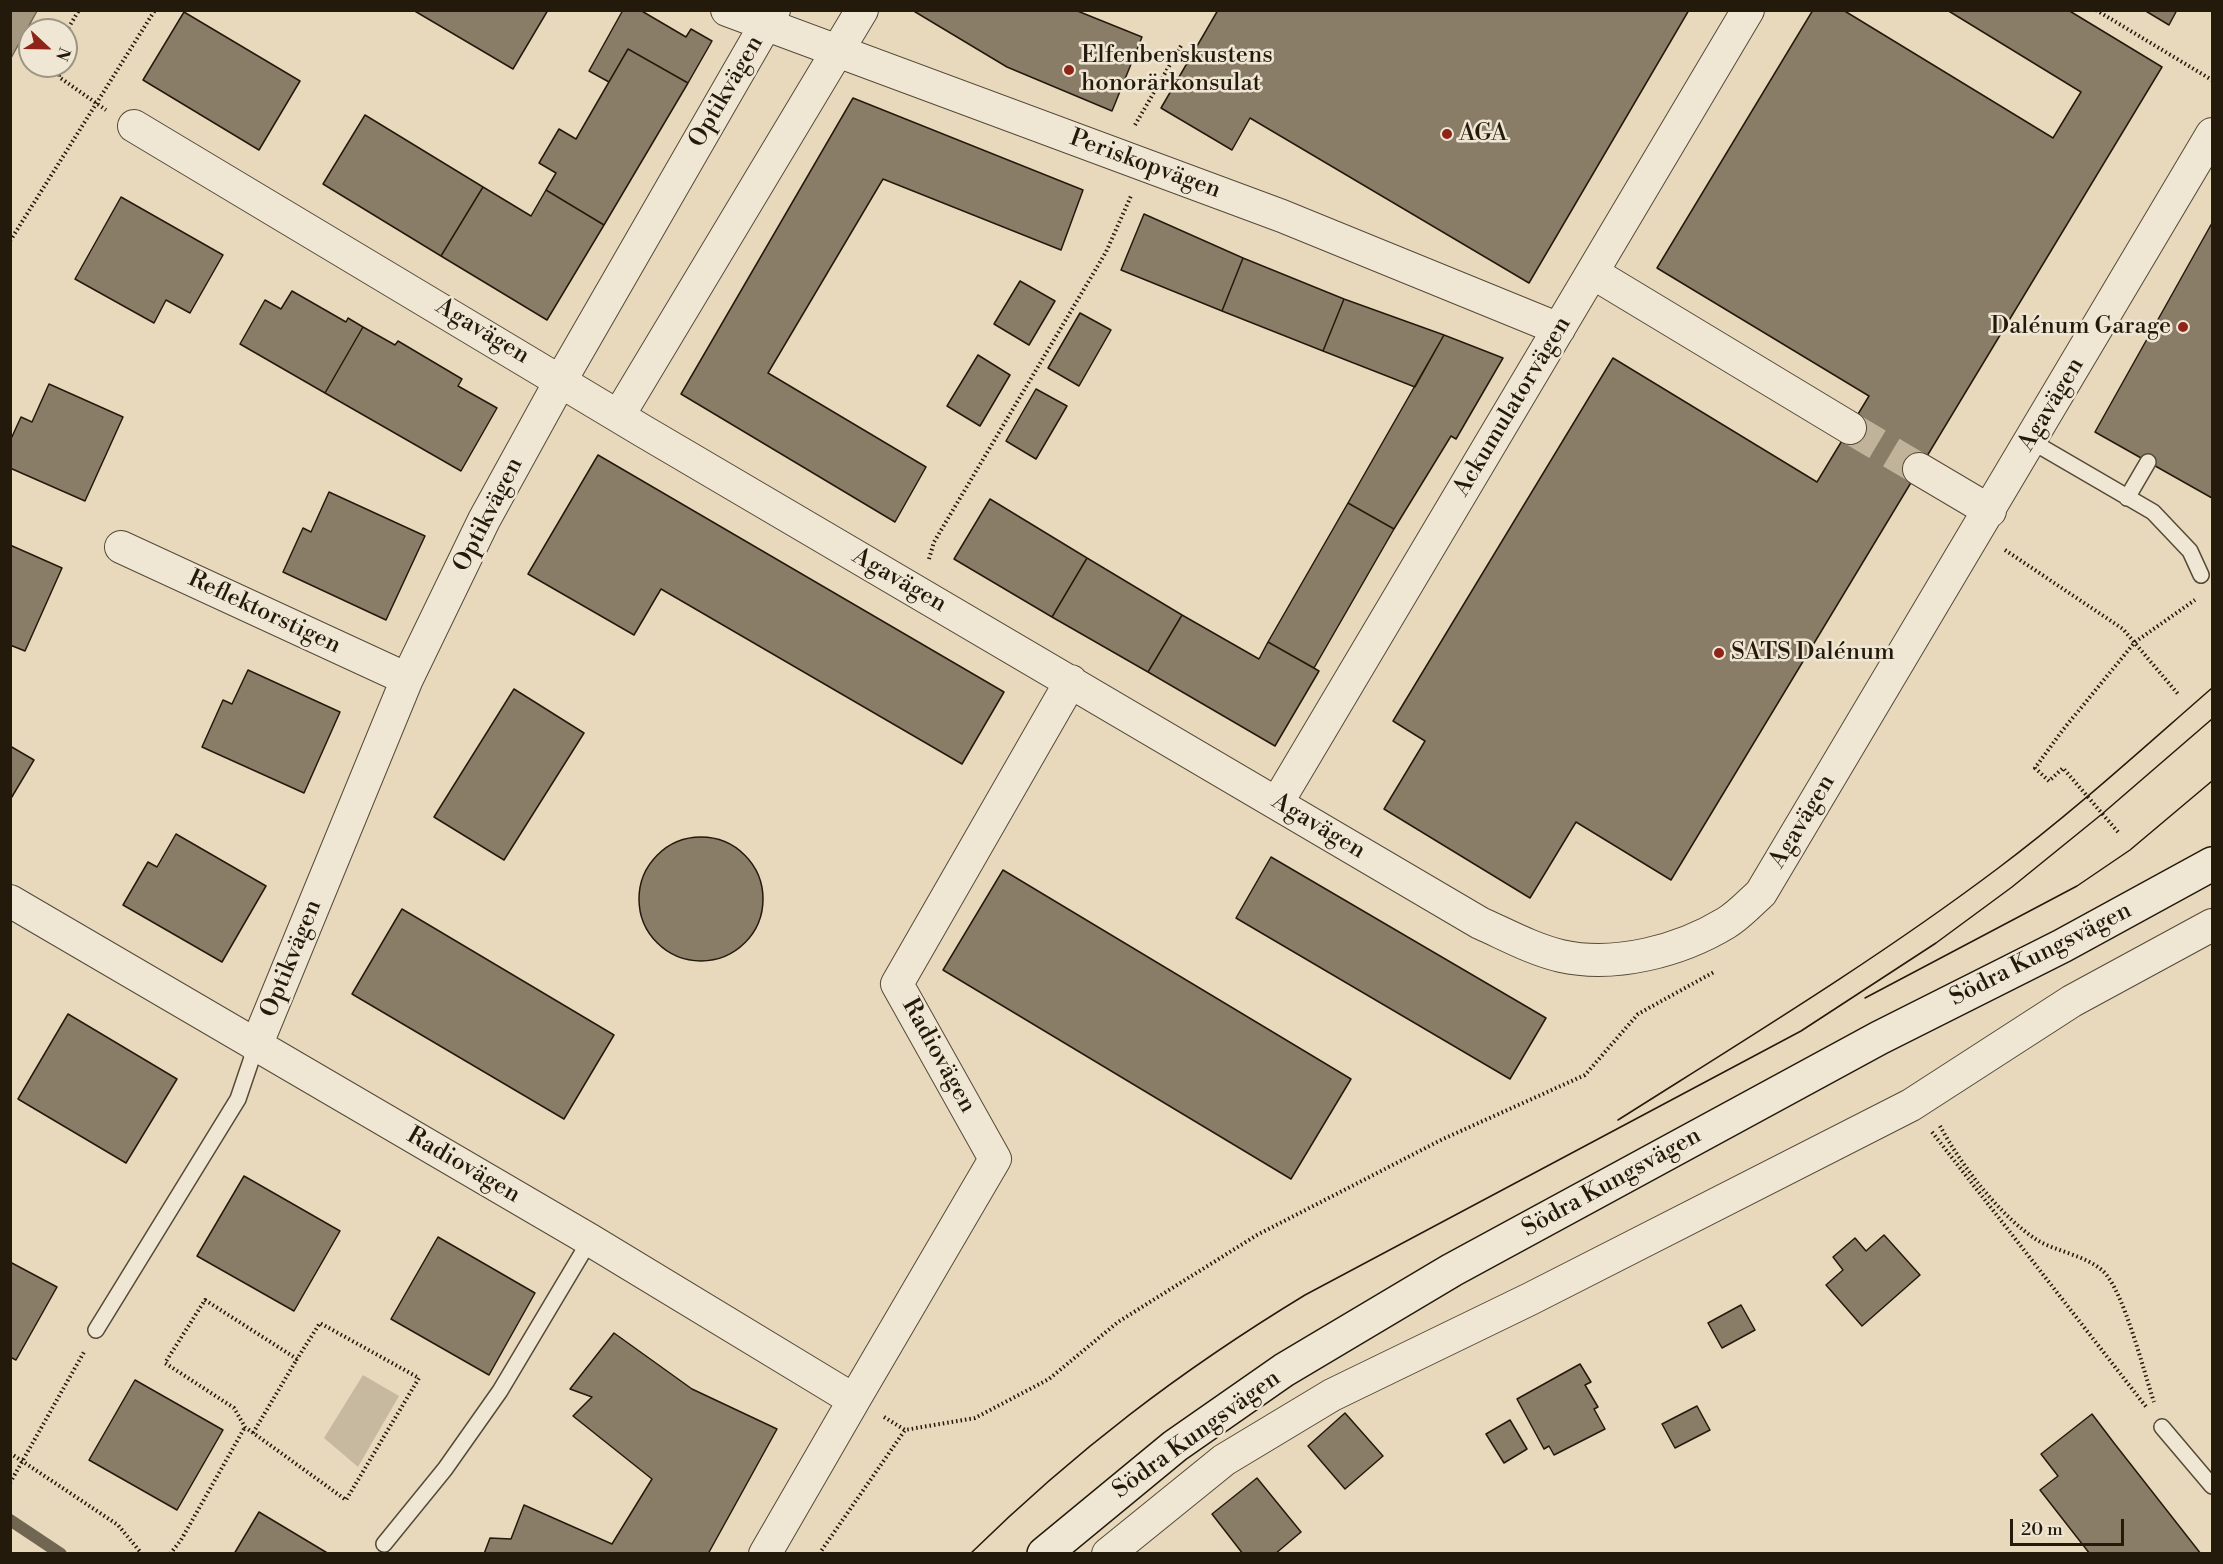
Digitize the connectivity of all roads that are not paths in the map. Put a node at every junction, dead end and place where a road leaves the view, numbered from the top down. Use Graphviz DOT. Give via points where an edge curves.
graph roads {
  1 [pos="728,10"];
  2 [pos="862,10"];
  3 [pos="1748,10"];
  4 [pos="769,18"];
  5 [pos="838,51"];
  6 [pos="134,126"];
  7 [pos="2212,134"];
  8 [pos="1593,273"];
  9 [pos="1558,329"];
  10 [pos="561,380"];
  11 [pos="619,415"];
  12 [pos="1850,428"];
  13 [pos="2031,441"];
  14 [pos="2148,462"];
  15 [pos="1919,469"];
  16 [pos="2127,498"];
  17 [pos="1990,511"];
  18 [pos="121,547"];
  19 [pos="2200,575"];
  20 [pos="407,679"];
  21 [pos="1071,681"];
  22 [pos="1277,803"];
  23 [pos="2212,864"];
  24 [pos="10,901"];
  25 [pos="2212,925"];
  26 [pos="256,1046"];
  27 [pos="590,1240"];
  28 [pos="96,1330"];
  29 [pos="854,1400"];
  30 [pos="2162,1427"];
  31 [pos="2212,1486"];
  32 [pos="384,1544"];
  33 [pos="765,1554"];
  34 [pos="1044,1554"];
  35 [pos="1108,1554"];
  1 -- 4 [label="street, Periskopvägen"];
  2 -- 5 [label="street"];
  3 -- 8 [label="street, Ackumulatorvägen"];
  4 -- 5 [label="street, Periskopvägen"];
  4 -- 10 [label="street, Optikvägen"];
  5 -- 9 [label="street, Periskopvägen" via="1282,216"];
  5 -- 11 [label="street"];
  6 -- 10 [label="street, Agavägen"];
  7 -- 13 [label="street, Agavägen"];
  8 -- 9 [label="street, Ackumulatorvägen"];
  8 -- 12 [label="street"];
  9 -- 22 [label="street, Ackumulatorvägen"];
  10 -- 11 [label="street, Agavägen"];
  10 -- 20 [label="street, Optikvägen" via="484,520"];
  11 -- 21 [label="street, Agavägen"];
  13 -- 16 [label="lane"];
  13 -- 17 [label="street, Agavägen"];
  14 -- 16 [label="lane"];
  15 -- 17 [label="street"];
  16 -- 19 [label="lane" via="2153,512 2177,536 2190,551"];
  17 -- 22 [label="street, Agavägen" via="1761,893 1728,922 1696,939 1648,954 1607,959 1563,956 1529,946 1480,922"];
  18 -- 20 [label="street, Reflektorstigen"];
  20 -- 26 [label="street, Optikvägen"];
  21 -- 22 [label="street, Agavägen"];
  21 -- 29 [label="street, Radiovägen" via="897,984 995,1159"];
  23 -- 34 [label="main road, Södra Kungsvägen" via="2062,946 1879,1038 1452,1270 1284,1370 1193,1433"];
  24 -- 26 [label="street, Radiovägen"];
  25 -- 35 [label="street, Södra Kungsvägen" via="2072,1001 1917,1101 1530,1299 1332,1395 1224,1460"];
  26 -- 27 [label="street, Radiovägen"];
  26 -- 28 [label="lane" via="238,1099"];
  27 -- 29 [label="street, Radiovägen"];
  27 -- 32 [label="lane" via="500,1391 445,1469"];
  29 -- 33 [label="street, Radiovägen"];
  30 -- 31 [label="lane"];
}
